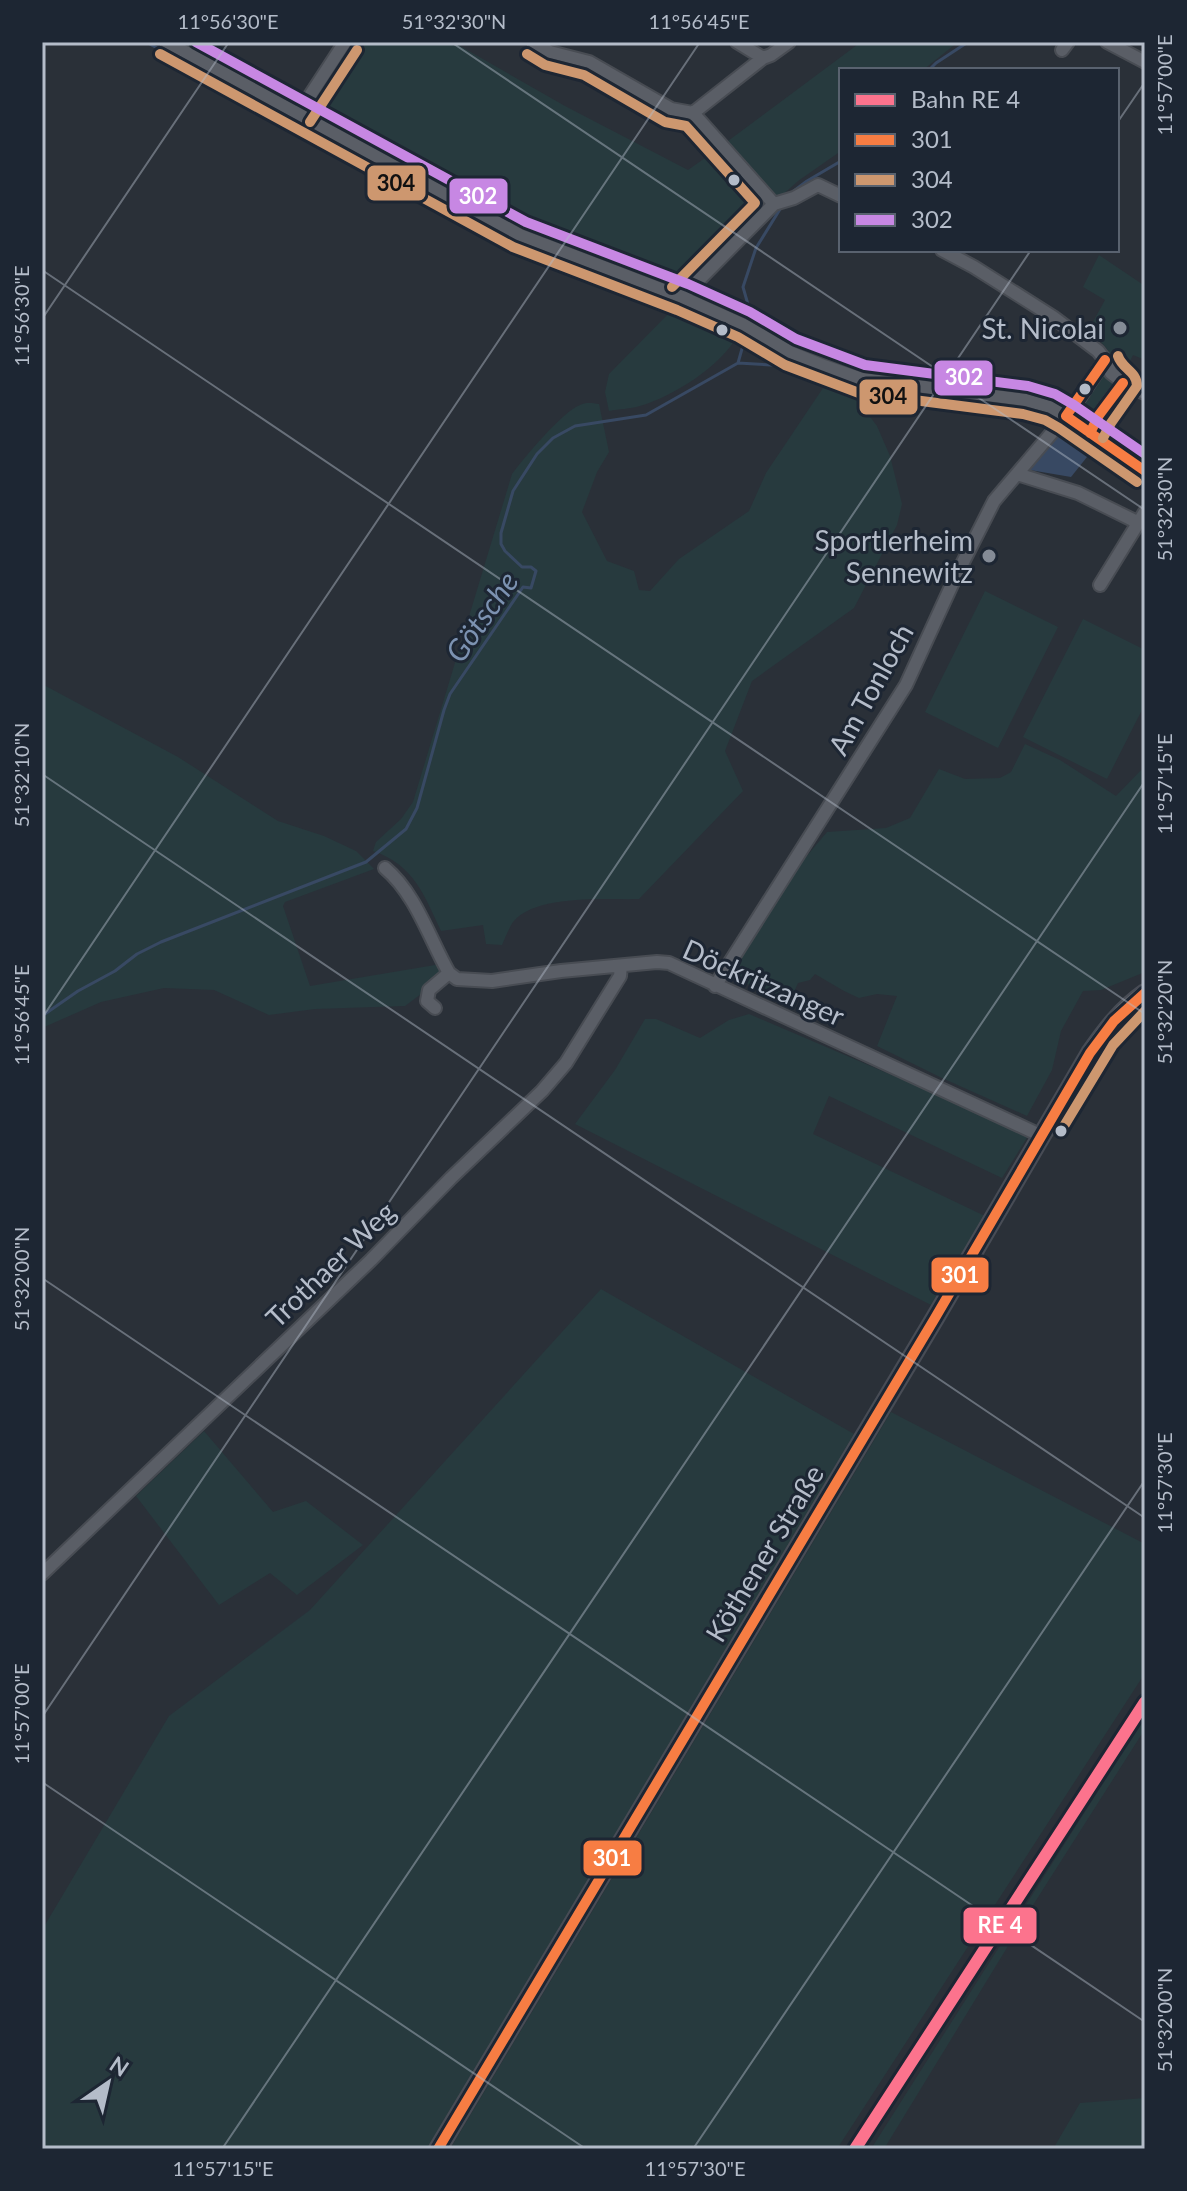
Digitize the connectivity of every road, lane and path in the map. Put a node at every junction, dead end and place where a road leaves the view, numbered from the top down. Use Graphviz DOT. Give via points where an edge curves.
graph roads {
  1 [pos="167,42"];
  2 [pos="345,42"];
  3 [pos="534,42"];
  4 [pos="737,42"];
  5 [pos="789,42"];
  6 [pos="1107,42"];
  7 [pos="763,58"];
  8 [pos="1145,62"];
  9 [pos="693,113"];
  10 [pos="298,114"];
  11 [pos="839,195"];
  12 [pos="774,204"];
  13 [pos="945,252"];
  14 [pos="682,297"];
  15 [pos="1105,360"];
  16 [pos="1123,383"];
  17 [pos="1145,393"];
  18 [pos="1066,416"];
  19 [pos="1090,433"];
  20 [pos="1145,471"];
  21 [pos="1017,474"];
  22 [pos="1142,518"];
  23 [pos="1100,585"];
  24 [pos="385,868"];
  25 [pos="621,966"];
  26 [pos="449,973"];
  27 [pos="715,986"];
  28 [pos="1145,993"];
  29 [pos="435,1008"];
  30 [pos="1042,1136"];
  31 [pos="42,1574"];
  32 [pos="438,2149"];
  1 -- 10 [label="street"];
  2 -- 10 [label="street"];
  3 -- 9 [label="street" via="589,62 671,109"];
  4 -- 7 [label="street"];
  5 -- 7 [label="street"];
  6 -- 8 [label="street"];
  7 -- 9 [label="street"];
  9 -- 12 [label="street"];
  10 -- 14 [label="street" via="520,235"];
  11 -- 12 [label="street" via="818,185"];
  12 -- 14 [label="street"];
  13 -- 15 [label="street" via="1028,300"];
  14 -- 18 [label="street" via="749,328 823,373 1026,400"];
  15 -- 16 [label="street"];
  15 -- 18 [label="street, Am Tonloch"];
  16 -- 17 [label="street"];
  16 -- 19 [label="street"];
  18 -- 19 [label="street"];
  18 -- 21 [label="street, Am Tonloch"];
  19 -- 20 [label="street"];
  21 -- 22 [label="street"];
  21 -- 27 [label="street, Am Tonloch" via="994,501 906,685"];
  22 -- 23 [label="street"];
  24 -- 26 [label="street" via="410,898"];
  25 -- 26 [label="street, Döckritzanger" via="492,981 457,979"];
  25 -- 27 [label="street, Döckritzanger" via="669,963"];
  25 -- 31 [label="street, Trothaer Weg" via="620,976 566,1063 542,1091"];
  26 -- 29 [label="street" via="429,990 427,1001"];
  27 -- 30 [label="street, Döckritzanger"];
  28 -- 30 [label="main road, Köthener Straße" via="1109,1025"];
  30 -- 32 [label="main road, Köthener Straße"];
}
